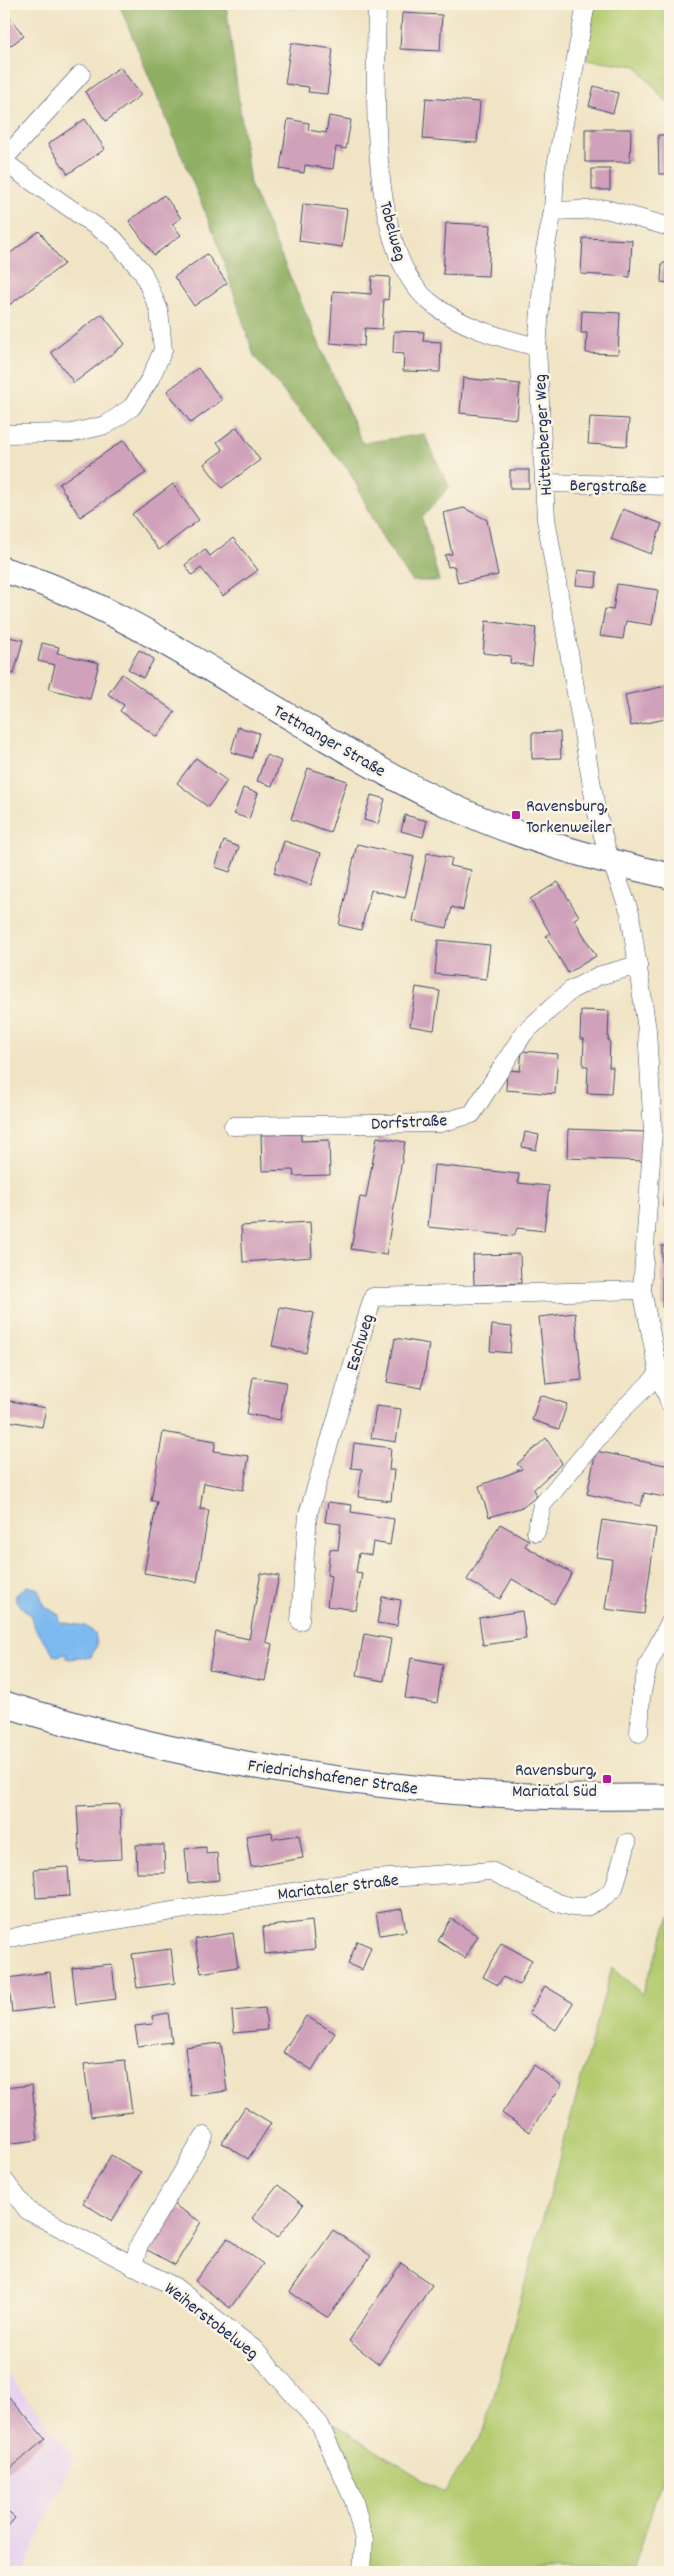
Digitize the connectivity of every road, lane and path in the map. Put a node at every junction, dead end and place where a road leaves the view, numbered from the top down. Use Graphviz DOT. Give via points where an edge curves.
graph roads {
  1 [pos="376,4"];
  2 [pos="586,4"];
  3 [pos="81,74"];
  4 [pos="4,160"];
  5 [pos="552,211"];
  6 [pos="670,226"];
  7 [pos="537,347"];
  8 [pos="4,434"];
  9 [pos="545,484"];
  10 [pos="670,486"];
  11 [pos="4,570"];
  12 [pos="614,864"];
  13 [pos="670,876"];
  14 [pos="638,965"];
  15 [pos="233,1126"];
  16 [pos="642,1290"];
  17 [pos="659,1374"];
  18 [pos="670,1404"];
  19 [pos="536,1532"];
  20 [pos="300,1621"];
  21 [pos="670,1622"];
  22 [pos="4,1704"];
  23 [pos="639,1733"];
  24 [pos="670,1797"];
  25 [pos="627,1843"];
  26 [pos="4,1940"];
  27 [pos="204,2136"];
  28 [pos="4,2180"];
  29 [pos="133,2266"];
  30 [pos="362,2572"];
  1 -- 7 [label="street, Tobelweg" via="376,119 386,214 406,274 429,302 472,326"];
  2 -- 5 [label="street, Hüttenberger Weg" via="555,172"];
  3 -- 4 [label="street"];
  4 -- 8 [label="street" via="114,239 143,273 159,310 163,350 132,407 106,425 72,433"];
  5 -- 6 [label="street" via="606,209"];
  5 -- 7 [label="street, Hüttenberger Weg" via="545,250"];
  7 -- 9 [label="street, Hüttenberger Weg"];
  9 -- 10 [label="street, Bergstraße"];
  9 -- 12 [label="street, Hüttenberger Weg" via="546,519 596,809"];
  11 -- 12 [label="street, Tettnanger Straße" via="71,595 140,627 297,721 450,806 510,831"];
  12 -- 13 [label="street, Tettnanger Straße"];
  12 -- 14 [label="street" via="630,913"];
  14 -- 15 [label="street, Dorfstraße" via="598,976 571,990 524,1033 472,1114 440,1123"];
  14 -- 16 [label="street" via="647,1030 653,1132"];
  16 -- 17 [label="street"];
  16 -- 20 [label="street, Eschweg" via="373,1297 308,1514"];
  17 -- 18 [label="street"];
  17 -- 19 [label="street" via="616,1416 542,1505"];
  21 -- 23 [label="street" via="648,1665 641,1696"];
  22 -- 24 [label="street, Friedrichshafener Straße" via="80,1728 165,1748 311,1775 493,1794"];
  25 -- 26 [label="street, Mariataler Straße" via="614,1888 586,1907 573,1908 558,1903 491,1871 375,1879"];
  27 -- 29 [label="street" via="139,2245"];
  28 -- 29 [label="street, Weiherstobelweg" via="28,2211"];
  29 -- 30 [label="street, Weiherstobelweg" via="175,2287 253,2348 320,2425 354,2501 364,2540"];
}
